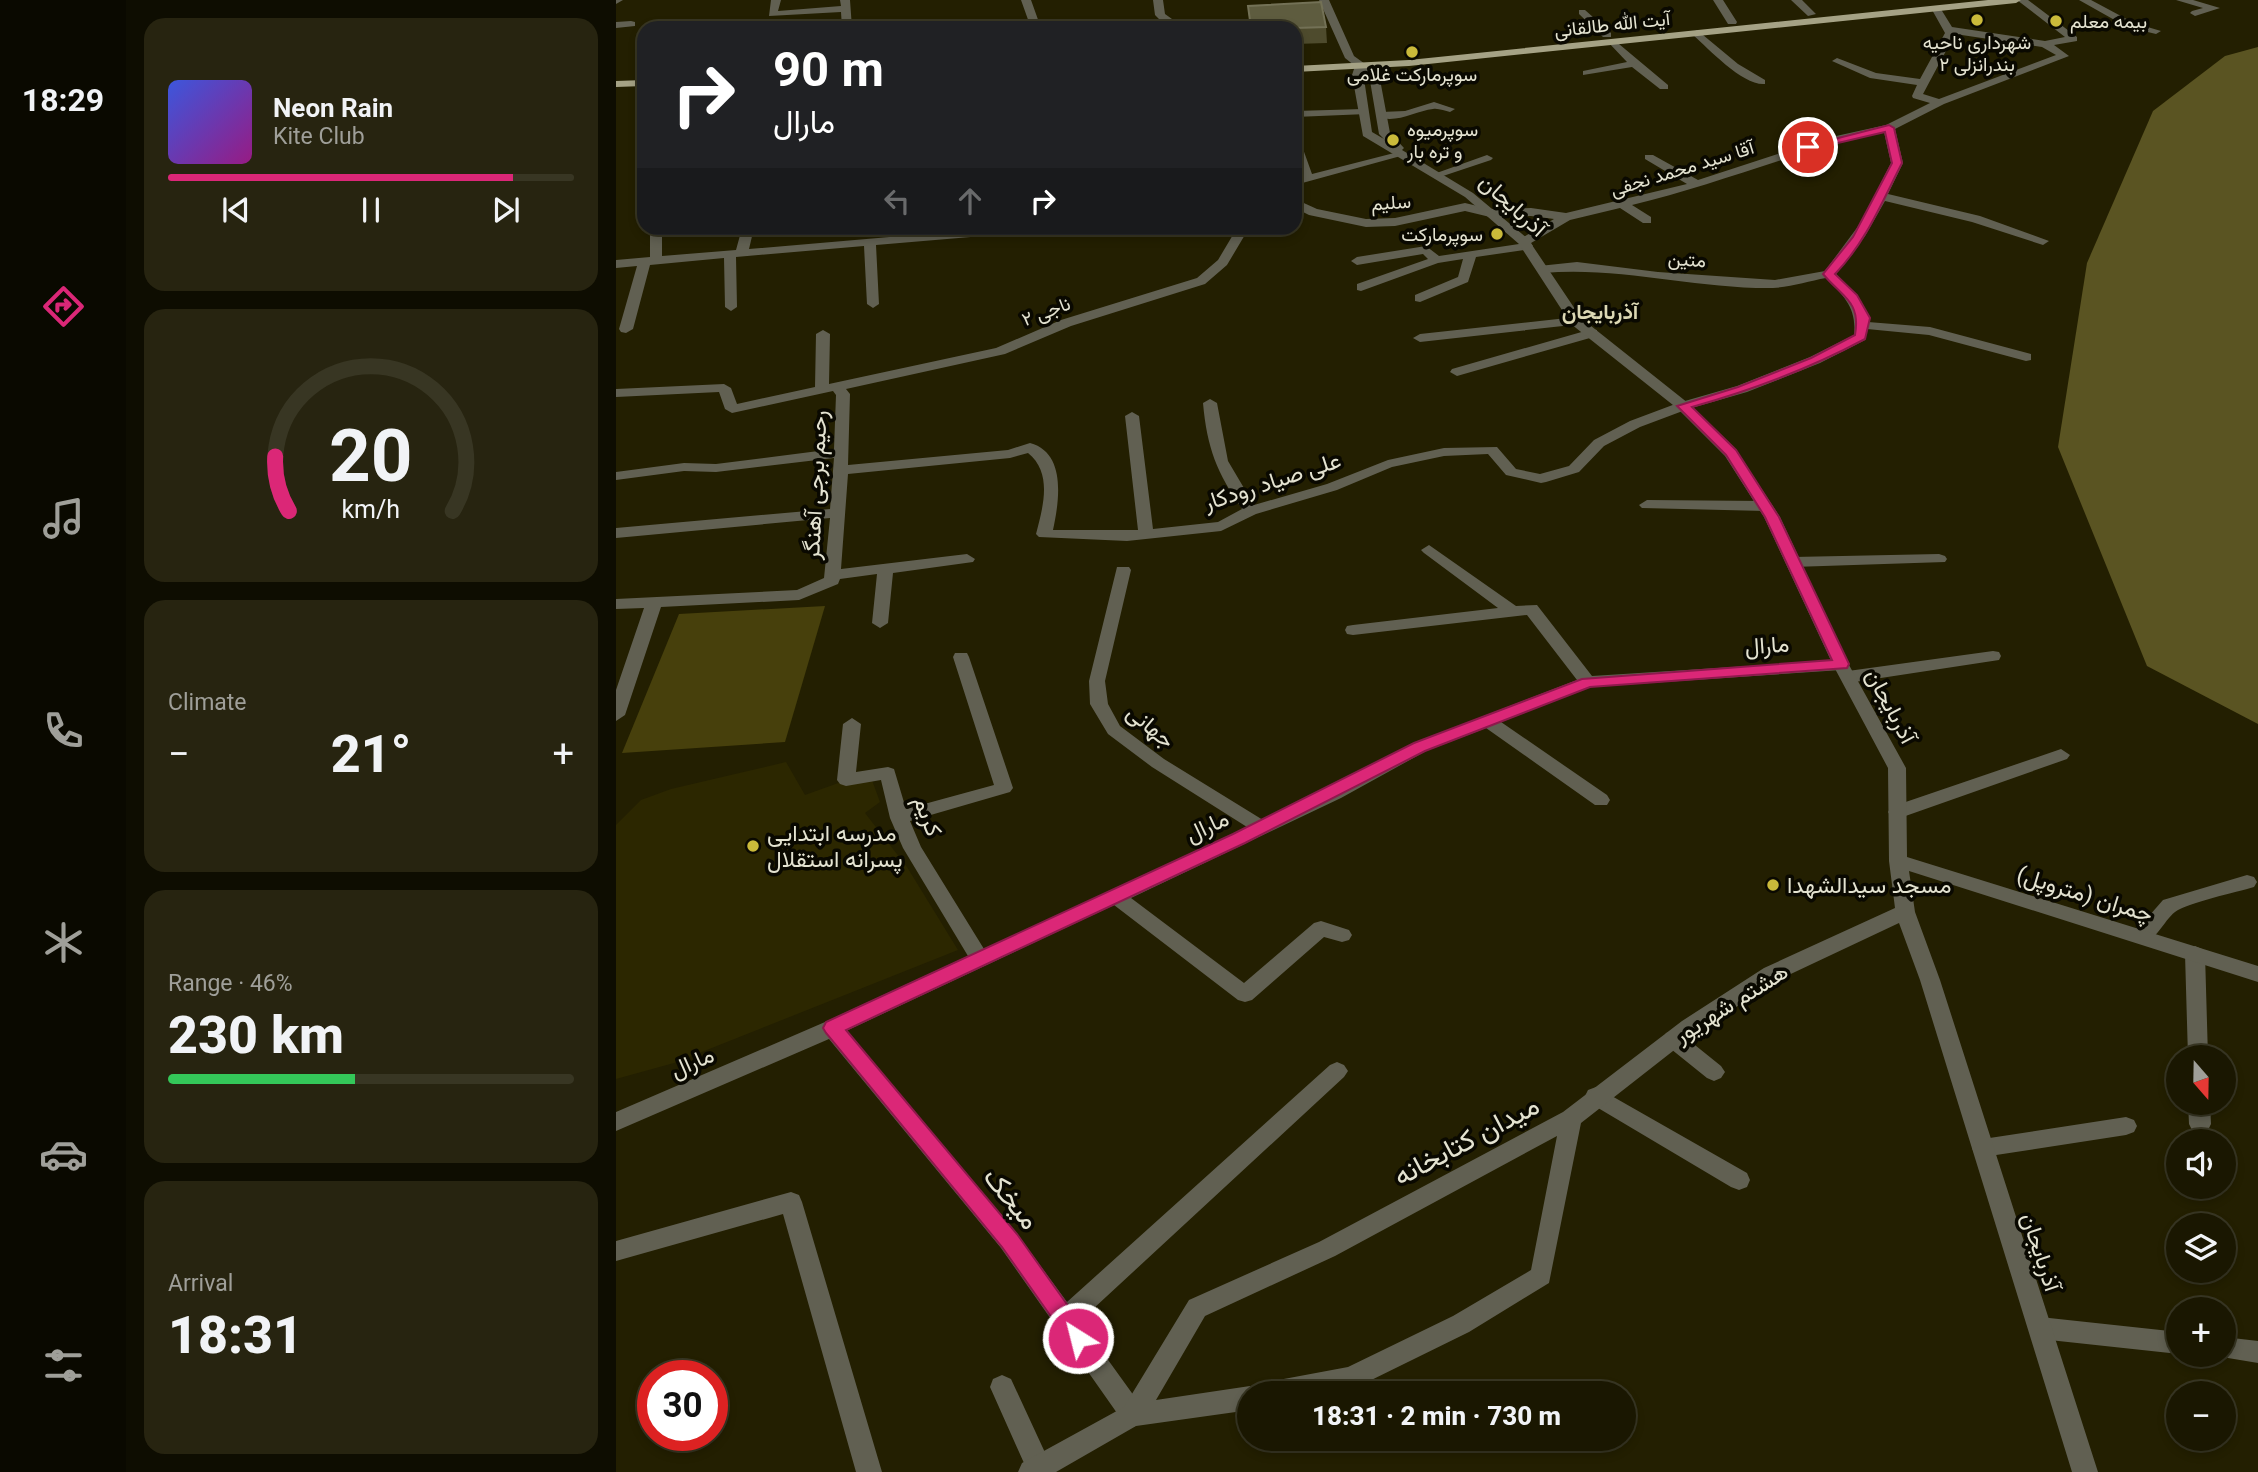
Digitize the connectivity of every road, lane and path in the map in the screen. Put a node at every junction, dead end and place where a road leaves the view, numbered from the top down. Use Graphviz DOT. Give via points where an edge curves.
graph roads {
  1 [pos="1026,0"];
  2 [pos="1158,0"];
  3 [pos="1324,0"];
  4 [pos="1717,0"];
  5 [pos="1796,0"];
  6 [pos="2016,0"];
  7 [pos="2022,0"];
  8 [pos="2084,0"];
  9 [pos="2181,0"];
  10 [pos="776,1"];
  11 [pos="1995,1"];
  12 [pos="845,4"];
  13 [pos="1937,4"];
  14 [pos="1582,12"];
  15 [pos="1811,13"];
  16 [pos="2195,13"];
  17 [pos="1034,21"];
  18 [pos="1169,21"];
  19 [pos="1732,22"];
  20 [pos="631,24"];
  21 [pos="616,25"];
  22 [pos="1949,30"];
  23 [pos="2156,31"];
  24 [pos="1697,33"];
  25 [pos="1610,38"];
  26 [pos="2045,44"];
  27 [pos="1350,58"];
  28 [pos="1302,60"];
  29 [pos="1838,61"];
  30 [pos="1634,64"];
  31 [pos="1360,66"];
  32 [pos="1302,69"];
  33 [pos="1587,73"];
  34 [pos="1761,82"];
  35 [pos="637,83"];
  36 [pos="1923,83"];
  37 [pos="616,84"];
  38 [pos="1664,87"];
  39 [pos="637,92"];
  40 [pos="616,93"];
  41 [pos="1940,102"];
  42 [pos="1450,109"];
  43 [pos="1363,112"];
  44 [pos="1302,114"];
  45 [pos="1381,115"];
  46 [pos="1889,128"];
  47 [pos="1402,154"];
  48 [pos="1649,157"];
  49 [pos="1487,158"];
  50 [pos="1302,162"];
  51 [pos="1437,175"];
  52 [pos="1308,178"];
  53 [pos="1302,180"];
  54 [pos="1696,184"];
  55 [pos="1881,196"];
  56 [pos="1623,205"];
  57 [pos="1302,206"];
  58 [pos="1490,213"];
  59 [pos="1566,216"];
  60 [pos="1647,220"];
  61 [pos="655,235"];
  62 [pos="745,235"];
  63 [pos="896,235"];
  64 [pos="1238,235"];
  65 [pos="2042,241"];
  66 [pos="870,243"];
  67 [pos="1525,244"];
  68 [pos="736,253"];
  69 [pos="1471,255"];
  70 [pos="650,260"];
  71 [pos="1436,260"];
  72 [pos="1357,261"];
  73 [pos="616,264"];
  74 [pos="1542,269"];
  75 [pos="1829,274"];
  76 [pos="1361,287"];
  77 [pos="1420,298"];
  78 [pos="873,304"];
  79 [pos="731,307"];
  80 [pos="1576,321"];
  81 [pos="1862,326"];
  82 [pos="626,328"];
  83 [pos="1592,333"];
  84 [pos="822,334"];
  85 [pos="1420,338"];
  86 [pos="2026,357"];
  87 [pos="1457,372"];
  88 [pos="829,388"];
  89 [pos="616,393"];
  90 [pos="1210,403"];
  91 [pos="1684,406"];
  92 [pos="1132,416"];
  93 [pos="841,453"];
  94 [pos="841,470"];
  95 [pos="616,476"];
  96 [pos="1647,505"];
  97 [pos="1765,506"];
  98 [pos="1251,511"];
  99 [pos="836,513"];
  100 [pos="616,533"];
  101 [pos="1146,534"];
  102 [pos="1429,550"];
  103 [pos="967,559"];
  104 [pos="1939,559"];
  105 [pos="1793,562"];
  106 [pos="886,568"];
  107 [pos="1123,570"];
  108 [pos="832,575"];
  109 [pos="654,603"];
  110 [pos="616,604"];
  111 [pos="1513,611"];
  112 [pos="880,623"];
  113 [pos="1353,630"];
  114 [pos="1993,656"];
  115 [pos="961,657"];
  116 [pos="1844,671"];
  117 [pos="1588,682"];
  118 [pos="616,715"];
  119 [pos="1488,721"];
  120 [pos="852,724"];
  121 [pos="2061,755"];
  122 [pos="1601,800"];
  123 [pos="1897,812"];
  124 [pos="899,818"];
  125 [pos="1262,828"];
  126 [pos="1898,861"];
  127 [pos="2248,882"];
  128 [pos="1115,896"];
  129 [pos="1905,912"];
  130 [pos="1342,935"];
  131 [pos="2142,937"];
  132 [pos="2195,954"];
  133 [pos="980,959"];
  134 [pos="2258,974"];
  135 [pos="832,1028"];
  136 [pos="1673,1039"];
  137 [pos="2198,1045"];
  138 [pos="1336,1071"];
  139 [pos="1714,1072"];
  140 [pos="1596,1096"];
  141 [pos="1571,1118"];
  142 [pos="616,1122"];
  143 [pos="2126,1126"];
  144 [pos="1983,1148"];
  145 [pos="1739,1180"];
  146 [pos="616,1251"];
  147 [pos="1065,1319"];
  148 [pos="2040,1328"];
  149 [pos="2166,1342"];
  150 [pos="2236,1349"];
  151 [pos="2258,1352"];
  152 [pos="1335,1381"];
  153 [pos="1002,1387"];
  154 [pos="1237,1400"];
  155 [pos="1133,1415"];
  156 [pos="1035,1470"];
  157 [pos="869,1472"];
  158 [pos="2085,1472"];
  1 -- 17 [label="street"];
  2 -- 18 [label="street" via="1160,15"];
  3 -- 27 [label="street"];
  4 -- 19 [label="street"];
  5 -- 15 [label="street"];
  6 -- 11 [label="main road, آیت الله طالقانی"];
  7 -- 26 [label="street" via="2073,38"];
  8 -- 23 [label="street"];
  9 -- 16 [label="street" via="2215,8"];
  10 -- 12 [label="street" via="772,14"];
  11 -- 13 [label="main road, آیت الله طالقانی"];
  13 -- 15 [label="main road, آیت الله طالقانی"];
  13 -- 22 [label="street"];
  13 -- 24 [label="main road, آیت الله طالقانی"];
  14 -- 25 [label="street"];
  15 -- 19 [label="main road, آیت الله طالقانی"];
  19 -- 25 [label="main road, آیت الله طالقانی"];
  20 -- 21 [label="street"];
  22 -- 26 [label="street"];
  22 -- 36 [label="street"];
  24 -- 25 [label="main road, آیت الله طالقانی"];
  24 -- 34 [label="street" via="1734,66"];
  25 -- 27 [label="main road, آیت الله طالقانی"];
  25 -- 30 [label="street"];
  25 -- 31 [label="main road, آیت الله طالقانی"];
  26 -- 41 [label="street, آقا سید محمد نجفی" via="2064,56"];
  27 -- 28 [label="main road, آیت الله طالقانی"];
  27 -- 31 [label="street"];
  29 -- 36 [label="street" via="1874,76"];
  30 -- 33 [label="street"];
  30 -- 38 [label="street"];
  31 -- 32 [label="main road, آیت الله طالقانی"];
  31 -- 43 [label="street, آذربایجان" via="1357,75"];
  31 -- 45 [label="street" via="1374,74"];
  35 -- 37 [label="main road"];
  36 -- 41 [label="street" via="1917,96"];
  39 -- 40 [label="main road"];
  41 -- 46 [label="street, آقا سید محمد نجفی"];
  42 -- 45 [label="street" via="1434,105 1406,114"];
  43 -- 44 [label="street"];
  43 -- 47 [label="street, آذربایجان" via="1367,134"];
  45 -- 47 [label="street" via="1385,134"];
  46 -- 54 [label="street, آقا سید محمد نجفی" via="1831,140"];
  46 -- 55 [label="street" via="1897,163"];
  47 -- 51 [label="street, آذربایجان"];
  47 -- 52 [label="street"];
  48 -- 54 [label="street"];
  49 -- 51 [label="street"];
  50 -- 52 [label="street"];
  51 -- 58 [label="street, آذربایجان"];
  52 -- 53 [label="street"];
  54 -- 56 [label="street, آقا سید محمد نجفی"];
  55 -- 65 [label="street"];
  55 -- 75 [label="street" via="1852,247"];
  56 -- 59 [label="street, آقا سید محمد نجفی"];
  56 -- 60 [label="street"];
  57 -- 58 [label="street, سلیم" via="1366,223 1465,208"];
  58 -- 59 [label="street, سلیم"];
  58 -- 67 [label="street, آذربایجان"];
  59 -- 67 [label="street"];
  61 -- 70 [label="street"];
  62 -- 68 [label="street"];
  63 -- 66 [label="street"];
  64 -- 88 [label="street, ناجی ۲" via="1223,261 1201,281 1066,323 1000,351"];
  66 -- 68 [label="street"];
  66 -- 78 [label="street"];
  67 -- 69 [label="street"];
  67 -- 74 [label="street, آذربایجان"];
  68 -- 70 [label="street"];
  68 -- 79 [label="street"];
  69 -- 71 [label="street"];
  69 -- 77 [label="street" via="1464,279"];
  70 -- 73 [label="street"];
  70 -- 82 [label="street"];
  71 -- 72 [label="street" via="1426,250"];
  71 -- 76 [label="street"];
  74 -- 75 [label="street, متین" via="1577,267 1775,284"];
  74 -- 80 [label="street, آذربایجان"];
  75 -- 81 [label="street" via="1853,298 1864,318"];
  80 -- 83 [label="street, آذربایجان"];
  80 -- 85 [label="street"];
  81 -- 86 [label="street" via="1930,331"];
  81 -- 91 [label="street" via="1860,337 1838,350 1742,389"];
  83 -- 87 [label="street"];
  83 -- 91 [label="street, آذربایجان"];
  84 -- 88 [label="street, رحیم برجی آهنگر"];
  88 -- 89 [label="street, ناجی ۲" via="732,408 724,388"];
  88 -- 93 [label="street, رحیم برجی آهنگر" via="843,394"];
  90 -- 98 [label="street" via="1223,472"];
  91 -- 97 [label="street, آذربایجان" via="1731,453"];
  91 -- 98 [label="street, علی صیاد رودکار" via="1635,424 1599,443 1574,469 1541,479 1511,472 1492,450 1444,452 1388,464 1332,487"];
  92 -- 101 [label="street"];
  93 -- 94 [label="street, رحیم برجی آهنگر"];
  93 -- 95 [label="street"];
  94 -- 99 [label="street, رحیم برجی آهنگر"];
  94 -- 101 [label="street, علی صیاد رودکار" via="1010,454 1030,447 1042,454 1051,477 1053,496 1044,534"];
  96 -- 97 [label="street"];
  97 -- 105 [label="street, آذربایجان"];
  98 -- 101 [label="street, علی صیاد رودکار" via="1221,526"];
  99 -- 100 [label="street"];
  99 -- 108 [label="street, رحیم برجی آهنگر"];
  102 -- 111 [label="street"];
  103 -- 106 [label="street"];
  104 -- 105 [label="street"];
  105 -- 116 [label="street, آذربایجان"];
  106 -- 108 [label="street"];
  106 -- 112 [label="street"];
  107 -- 125 [label="street, جهانی" via="1097,681 1098,704 1114,730"];
  108 -- 109 [label="street, رحیم برجی آهنگر" via="832,581 799,595"];
  109 -- 110 [label="street, رحیم برجی آهنگر"];
  109 -- 118 [label="street"];
  111 -- 113 [label="street"];
  111 -- 117 [label="street" via="1531,609"];
  114 -- 116 [label="street, مارال"];
  115 -- 124 [label="street" via="1004,788"];
  116 -- 117 [label="street, مارال"];
  116 -- 123 [label="street, آذربایجان" via="1897,768"];
  117 -- 119 [label="street, مارال"];
  119 -- 122 [label="street"];
  119 -- 125 [label="street, مارال" via="1420,747"];
  120 -- 124 [label="street, کریم" via="846,780 888,773"];
  121 -- 123 [label="street"];
  123 -- 126 [label="street, آذربایجان"];
  124 -- 133 [label="street, کریم" via="912,848"];
  125 -- 128 [label="street, مارال"];
  126 -- 129 [label="street, آذربایجان"];
  126 -- 131 [label="street, چمران (متروپل)"];
  127 -- 131 [label="street" via="2169,905"];
  128 -- 130 [label="street" via="1245,994 1321,928"];
  128 -- 133 [label="street, مارال"];
  129 -- 136 [label="street, هشتم شهریور" via="1771,974"];
  129 -- 144 [label="street, آذربایجان"];
  131 -- 132 [label="street, چمران (متروپل)"];
  132 -- 134 [label="street, چمران (متروپل)"];
  132 -- 137 [label="street"];
  133 -- 135 [label="street, مارال"];
  135 -- 142 [label="street, مارال"];
  135 -- 147 [label="street, میخک" via="1010,1241"];
  136 -- 139 [label="street"];
  136 -- 140 [label="street, هشتم شهریور"];
  138 -- 147 [label="street"];
  140 -- 141 [label="street, هشتم شهریور"];
  140 -- 145 [label="street"];
  141 -- 152 [label="street, میدان کتابخانه" via="1541,1276 1461,1324 1351,1378"];
  141 -- 155 [label="street, میدان کتابخانه" via="1326,1248 1197,1308"];
  143 -- 144 [label="street"];
  144 -- 148 [label="street, آذربایجان"];
  146 -- 157 [label="street" via="791,1202"];
  147 -- 155 [label="street, میخک"];
  148 -- 149 [label="street"];
  148 -- 158 [label="street, آذربایجان"];
  150 -- 151 [label="street"];
  153 -- 156 [label="street"];
  154 -- 155 [label="street"];
  155 -- 156 [label="street"];
}
